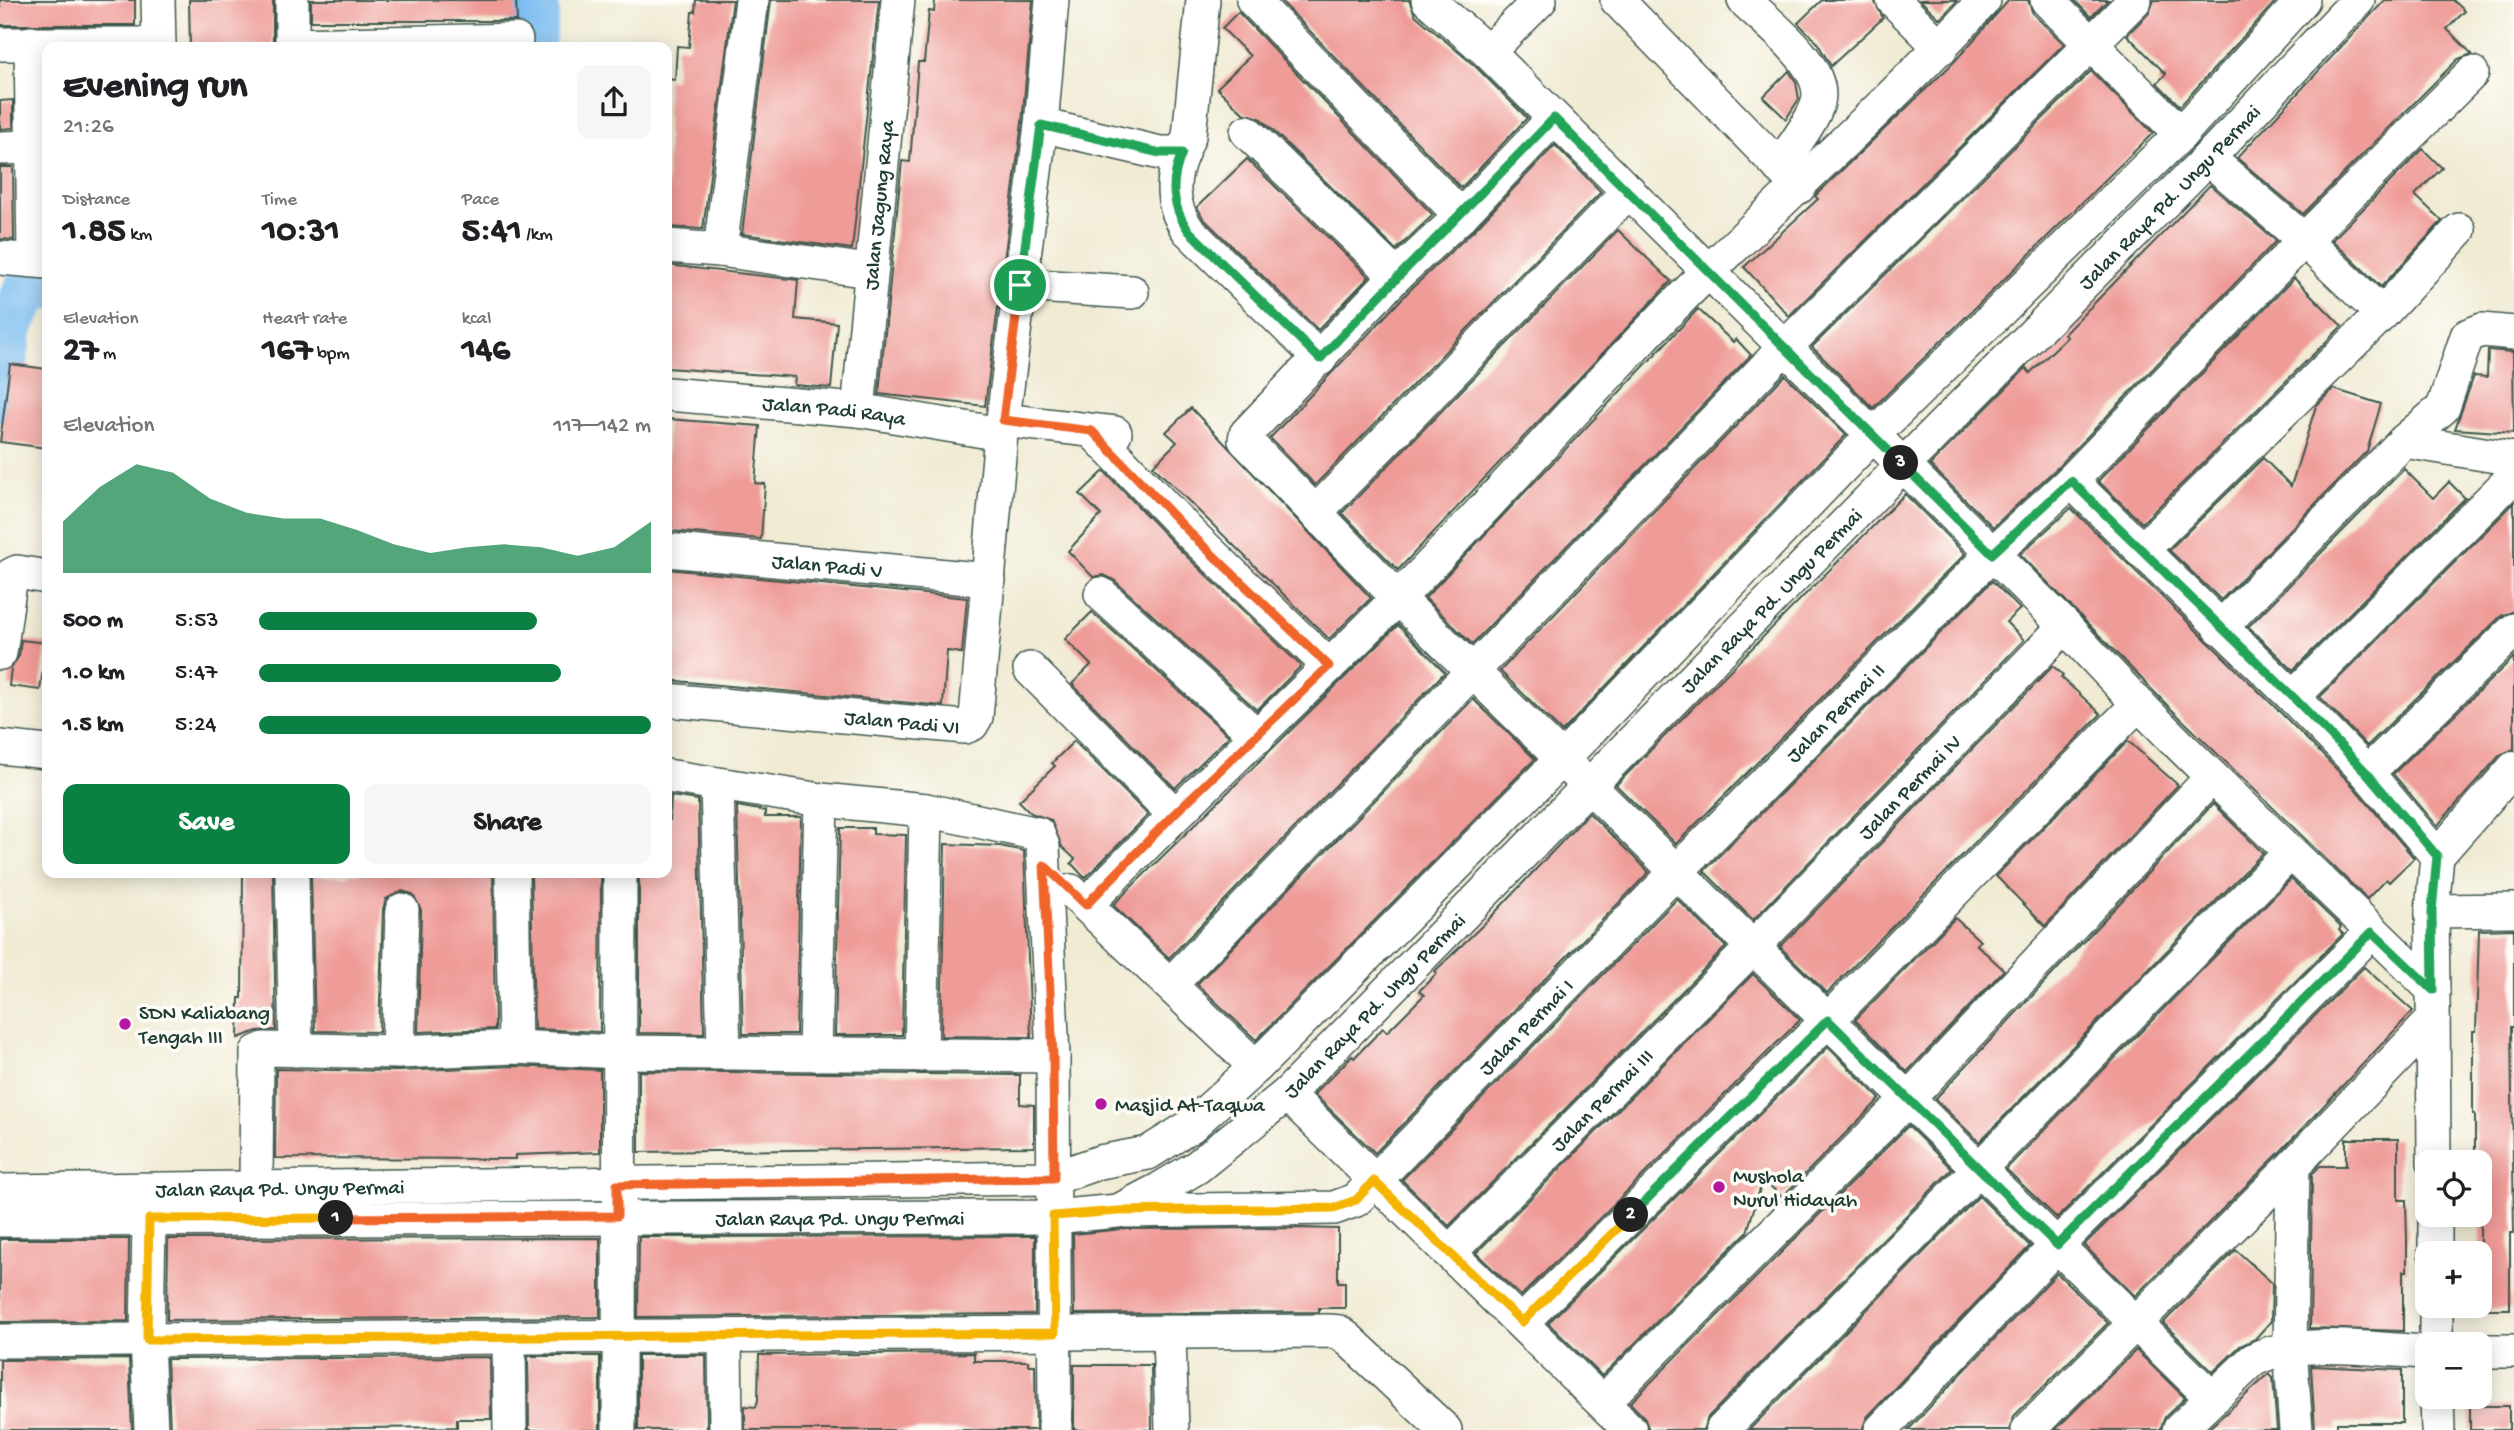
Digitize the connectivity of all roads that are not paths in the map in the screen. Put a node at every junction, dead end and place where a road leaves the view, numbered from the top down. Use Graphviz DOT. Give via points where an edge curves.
graph roads {
  1 [pos="158,0"];
  2 [pos="292,0"];
  3 [pos="752,0"];
  4 [pos="898,0"];
  5 [pos="1052,0"];
  6 [pos="1203,0"];
  7 [pos="1253,0"];
  8 [pos="1428,0"];
  9 [pos="1541,0"];
  10 [pos="1617,0"];
  11 [pos="1744,0"];
  12 [pos="1893,0"];
  13 [pos="1984,0"];
  14 [pos="2047,0"];
  15 [pos="2135,0"];
  16 [pos="2303,0"];
  17 [pos="2358,0"];
  18 [pos="516,40"];
  19 [pos="159,42"];
  20 [pos="292,42"];
  21 [pos="474,42"];
  22 [pos="15,43"];
  23 [pos="42,43"];
  24 [pos="2092,45"];
  25 [pos="1941,48"];
  26 [pos="1488,52"];
  27 [pos="2472,74"];
  28 [pos="1554,118"];
  29 [pos="1041,125"];
  30 [pos="1247,132"];
  31 [pos="2182,134"];
  32 [pos="34,147"];
  33 [pos="0,148"];
  34 [pos="1182,153"];
  35 [pos="2208,158"];
  36 [pos="1789,177"];
  37 [pos="1629,191"];
  38 [pos="1461,216"];
  39 [pos="2459,230"];
  40 [pos="2304,240"];
  41 [pos="672,246"];
  42 [pos="720,250"];
  43 [pos="0,258"];
  44 [pos="41,261"];
  45 [pos="869,271"];
  46 [pos="1709,271"];
  47 [pos="1396,276"];
  48 [pos="1020,285"];
  49 [pos="1132,292"];
  50 [pos="2382,313"];
  51 [pos="2514,333"];
  52 [pos="1786,346"];
  53 [pos="1320,359"];
  54 [pos="672,394"];
  55 [pos="858,410"];
  56 [pos="1002,427"];
  57 [pos="1874,434"];
  58 [pos="2404,441"];
  59 [pos="2514,459"];
  60 [pos="1903,465"];
  61 [pos="2514,476"];
  62 [pos="2071,481"];
  63 [pos="1315,513"];
  64 [pos="672,550"];
  65 [pos="2141,551"];
  66 [pos="1992,554"];
  67 [pos="42,576"];
  68 [pos="989,580"];
  69 [pos="1101,594"];
  70 [pos="1398,598"];
  71 [pos="2065,625"];
  72 [pos="2220,628"];
  73 [pos="2514,630"];
  74 [pos="0,653"];
  75 [pos="1329,666"];
  76 [pos="1030,669"];
  77 [pos="1471,670"];
  78 [pos="2293,697"];
  79 [pos="672,700"];
  80 [pos="2137,705"];
  81 [pos="1258,737"];
  82 [pos="0,747"];
  83 [pos="42,751"];
  84 [pos="1563,758"];
  85 [pos="2514,768"];
  86 [pos="2367,773"];
  87 [pos="672,777"];
  88 [pos="2211,778"];
  89 [pos="717,784"];
  90 [pos="1590,786"];
  91 [pos="821,800"];
  92 [pos="926,810"];
  93 [pos="1174,814"];
  94 [pos="2289,854"];
  95 [pos="2437,856"];
  96 [pos="1044,865"];
  97 [pos="1677,871"];
  98 [pos="292,878"];
  99 [pos="512,878"];
  100 [pos="620,878"];
  101 [pos="1086,905"];
  102 [pos="402,910"];
  103 [pos="2514,910"];
  104 [pos="2432,911"];
  105 [pos="2372,932"];
  106 [pos="1754,947"];
  107 [pos="1170,985"];
  108 [pos="2433,1005"];
  109 [pos="1828,1020"];
  110 [pos="515,1047"];
  111 [pos="296,1050"];
  112 [pos="398,1052"];
  113 [pos="618,1052"];
  114 [pos="724,1052"];
  115 [pos="815,1054"];
  116 [pos="921,1055"];
  117 [pos="1053,1056"];
  118 [pos="1256,1067"];
  119 [pos="1287,1094"];
  120 [pos="1908,1099"];
  121 [pos="2434,1150"];
  122 [pos="2293,1166"];
  123 [pos="1981,1170"];
  124 [pos="1054,1178"];
  125 [pos="1374,1181"];
  126 [pos="256,1186"];
  127 [pos="0,1191"];
  128 [pos="617,1201"];
  129 [pos="1118,1211"];
  130 [pos="1053,1216"];
  131 [pos="149,1219"];
  132 [pos="0,1220"];
  133 [pos="2057,1245"];
  134 [pos="1450,1252"];
  135 [pos="1522,1322"];
  136 [pos="2134,1322"];
  137 [pos="1055,1333"];
  138 [pos="1169,1334"];
  139 [pos="725,1335"];
  140 [pos="617,1336"];
  141 [pos="509,1337"];
  142 [pos="147,1340"];
  143 [pos="0,1341"];
  144 [pos="2290,1347"];
  145 [pos="2492,1351"];
  146 [pos="2514,1351"];
  147 [pos="2415,1352"];
  148 [pos="2211,1397"];
  149 [pos="2437,1409"];
  150 [pos="1612,1419"];
  151 [pos="151,1430"];
  152 [pos="510,1430"];
  153 [pos="619,1430"];
  154 [pos="726,1430"];
  155 [pos="1055,1430"];
  156 [pos="1172,1430"];
  157 [pos="1445,1430"];
  158 [pos="1722,1430"];
  159 [pos="1881,1430"];
  160 [pos="2028,1430"];
  161 [pos="2179,1430"];
  162 [pos="2296,1430"];
  163 [pos="2438,1430"];
  1 -- 19 [label="street"];
  2 -- 20 [label="street"];
  3 -- 42 [label="street"];
  4 -- 45 [label="street, Jalan Jagung Raya"];
  5 -- 29 [label="street, Jalan Padi VI"];
  6 -- 34 [label="street" via="1191,123"];
  7 -- 38 [label="street"];
  8 -- 26 [label="street"];
  9 -- 26 [label="street"];
  10 -- 36 [label="street"];
  11 -- 36 [label="street" via="1811,66 1817,82 1818,102"];
  12 -- 25 [label="street"];
  13 -- 25 [label="street"];
  14 -- 24 [label="street"];
  15 -- 24 [label="street"];
  16 -- 31 [label="street, Jalan Raya Pd. Ungu Permai"];
  17 -- 35 [label="street, Jalan Raya Pd. Ungu Permai"];
  18 -- 21 [label="street"];
  22 -- 23 [label="street"];
  22 -- 32 [label="street"];
  24 -- 31 [label="street"];
  24 -- 52 [label="street"];
  25 -- 36 [label="street"];
  26 -- 28 [label="street"];
  27 -- 40 [label="street, Jalan Permai II"];
  28 -- 37 [label="street"];
  28 -- 38 [label="street"];
  29 -- 34 [label="street" via="1160,153"];
  29 -- 48 [label="street, Jalan Padi VI"];
  30 -- 47 [label="street"];
  31 -- 57 [label="street, Jalan Raya Pd. Ungu Permai"];
  32 -- 33 [label="street"];
  32 -- 44 [label="street"];
  34 -- 53 [label="street" via="1174,185 1177,213 1188,230"];
  35 -- 40 [label="street"];
  35 -- 60 [label="street, Jalan Raya Pd. Ungu Permai"];
  36 -- 46 [label="street"];
  37 -- 46 [label="street"];
  37 -- 63 [label="street"];
  38 -- 47 [label="street"];
  39 -- 50 [label="street"];
  40 -- 50 [label="street"];
  40 -- 62 [label="street, Jalan Permai II"];
  41 -- 42 [label="street"];
  42 -- 45 [label="street"];
  43 -- 44 [label="street"];
  45 -- 55 [label="street, Jalan Jagung Raya"];
  46 -- 52 [label="street"];
  46 -- 70 [label="street"];
  47 -- 53 [label="street"];
  48 -- 49 [label="street"];
  48 -- 56 [label="street, Jalan Padi VI"];
  50 -- 65 [label="street"];
  51 -- 58 [label="street" via="2482,331 2467,336 2443,408"];
  52 -- 57 [label="street"];
  52 -- 77 [label="street"];
  53 -- 63 [label="street" via="1245,437"];
  54 -- 55 [label="street, Jalan Padi Raya"];
  55 -- 56 [label="street, Jalan Padi Raya"];
  56 -- 68 [label="street, Jalan Padi VI"];
  56 -- 75 [label="street, Jalan Padi Raya" via="1108,432 1191,534"];
  57 -- 60 [label="street"];
  57 -- 84 [label="street, Jalan Raya Pd. Ungu Permai"];
  58 -- 59 [label="street"];
  58 -- 72 [label="street"];
  60 -- 66 [label="street"];
  60 -- 90 [label="street, Jalan Raya Pd. Ungu Permai"];
  61 -- 78 [label="street"];
  62 -- 65 [label="street"];
  62 -- 66 [label="street, Jalan Permai II"];
  63 -- 70 [label="street"];
  64 -- 68 [label="street, Jalan Padi V"];
  65 -- 72 [label="street"];
  66 -- 71 [label="street"];
  66 -- 97 [label="street, Jalan Permai II"];
  67 -- 74 [label="street" via="11,575"];
  68 -- 79 [label="street, Jalan Padi VI" via="976,717 965,727"];
  69 -- 81 [label="street"];
  70 -- 75 [label="street"];
  70 -- 77 [label="street"];
  71 -- 80 [label="street"];
  71 -- 106 [label="street, Jalan Permai IV"];
  72 -- 78 [label="street"];
  73 -- 86 [label="street"];
  75 -- 81 [label="street"];
  76 -- 93 [label="street"];
  77 -- 84 [label="street"];
  77 -- 107 [label="street"];
  78 -- 86 [label="street"];
  80 -- 88 [label="street"];
  80 -- 109 [label="street"];
  81 -- 93 [label="street"];
  82 -- 83 [label="street"];
  84 -- 90 [label="street"];
  84 -- 118 [label="street, Jalan Raya Pd. Ungu Permai"];
  85 -- 95 [label="street"];
  86 -- 95 [label="street"];
  87 -- 89 [label="street"];
  88 -- 94 [label="street"];
  88 -- 120 [label="street"];
  89 -- 91 [label="street"];
  89 -- 114 [label="street"];
  90 -- 97 [label="street"];
  90 -- 119 [label="street, Jalan Raya Pd. Ungu Permai"];
  91 -- 92 [label="street"];
  91 -- 115 [label="street"];
  92 -- 96 [label="street" via="1038,834"];
  92 -- 116 [label="street"];
  93 -- 101 [label="street"];
  94 -- 105 [label="street"];
  94 -- 123 [label="street"];
  95 -- 104 [label="street"];
  96 -- 101 [label="street"];
  96 -- 117 [label="street"];
  97 -- 106 [label="street"];
  97 -- 125 [label="street, Jalan Permai I"];
  98 -- 111 [label="street"];
  99 -- 110 [label="street"];
  100 -- 113 [label="street"];
  101 -- 107 [label="street"];
  102 -- 112 [label="street"];
  103 -- 104 [label="street"];
  104 -- 108 [label="street"];
  105 -- 108 [label="street"];
  105 -- 133 [label="street"];
  106 -- 109 [label="street"];
  106 -- 134 [label="street, Jalan Permai III"];
  107 -- 118 [label="street"];
  108 -- 121 [label="street"];
  108 -- 122 [label="street"];
  109 -- 120 [label="street"];
  109 -- 135 [label="street"];
  110 -- 112 [label="street"];
  110 -- 113 [label="street"];
  111 -- 112 [label="street"];
  111 -- 126 [label="street" via="257,1052"];
  113 -- 114 [label="street"];
  113 -- 128 [label="street"];
  114 -- 115 [label="street"];
  115 -- 116 [label="street"];
  116 -- 117 [label="street"];
  117 -- 124 [label="street"];
  118 -- 124 [label="street, Jalan Raya Pd. Ungu Permai" via="1191,1126 1148,1153 1100,1162"];
  119 -- 125 [label="street"];
  119 -- 129 [label="street, Jalan Raya Pd. Ungu Permai" via="1197,1167"];
  120 -- 123 [label="street"];
  120 -- 150 [label="street"];
  122 -- 136 [label="street"];
  122 -- 144 [label="street"];
  123 -- 133 [label="street"];
  123 -- 158 [label="street"];
  124 -- 128 [label="street, Jalan Raya Pd. Ungu Permai"];
  124 -- 130 [label="street"];
  125 -- 129 [label="street, Jalan Permai I" via="1356,1200 1334,1208"];
  125 -- 134 [label="street"];
  126 -- 127 [label="street, Jalan Raya Pd. Ungu Permai"];
  126 -- 128 [label="street, Jalan Raya Pd. Ungu Permai"];
  128 -- 130 [label="street, Jalan Raya Pd. Ungu Permai"];
  128 -- 131 [label="street, Jalan Raya Pd. Ungu Permai"];
  128 -- 140 [label="street"];
  129 -- 130 [label="street, Jalan Raya Pd. Ungu Permai"];
  130 -- 137 [label="street"];
  131 -- 132 [label="street, Jalan Raya Pd. Ungu Permai"];
  131 -- 142 [label="street"];
  133 -- 136 [label="street"];
  133 -- 159 [label="street"];
  134 -- 135 [label="street"];
  135 -- 150 [label="street"];
  136 -- 148 [label="street"];
  136 -- 160 [label="street"];
  137 -- 138 [label="street"];
  137 -- 139 [label="street"];
  137 -- 155 [label="street"];
  138 -- 156 [label="street"];
  138 -- 157 [label="street" via="1339,1332"];
  139 -- 140 [label="street"];
  139 -- 154 [label="street"];
  140 -- 141 [label="street"];
  140 -- 153 [label="street"];
  141 -- 142 [label="street"];
  141 -- 152 [label="street"];
  142 -- 143 [label="street"];
  142 -- 151 [label="street"];
  144 -- 147 [label="street"];
  144 -- 148 [label="street" via="2253,1360"];
  144 -- 162 [label="street"];
  145 -- 146 [label="street"];
  148 -- 161 [label="street"];
  149 -- 163 [label="street"];
}
